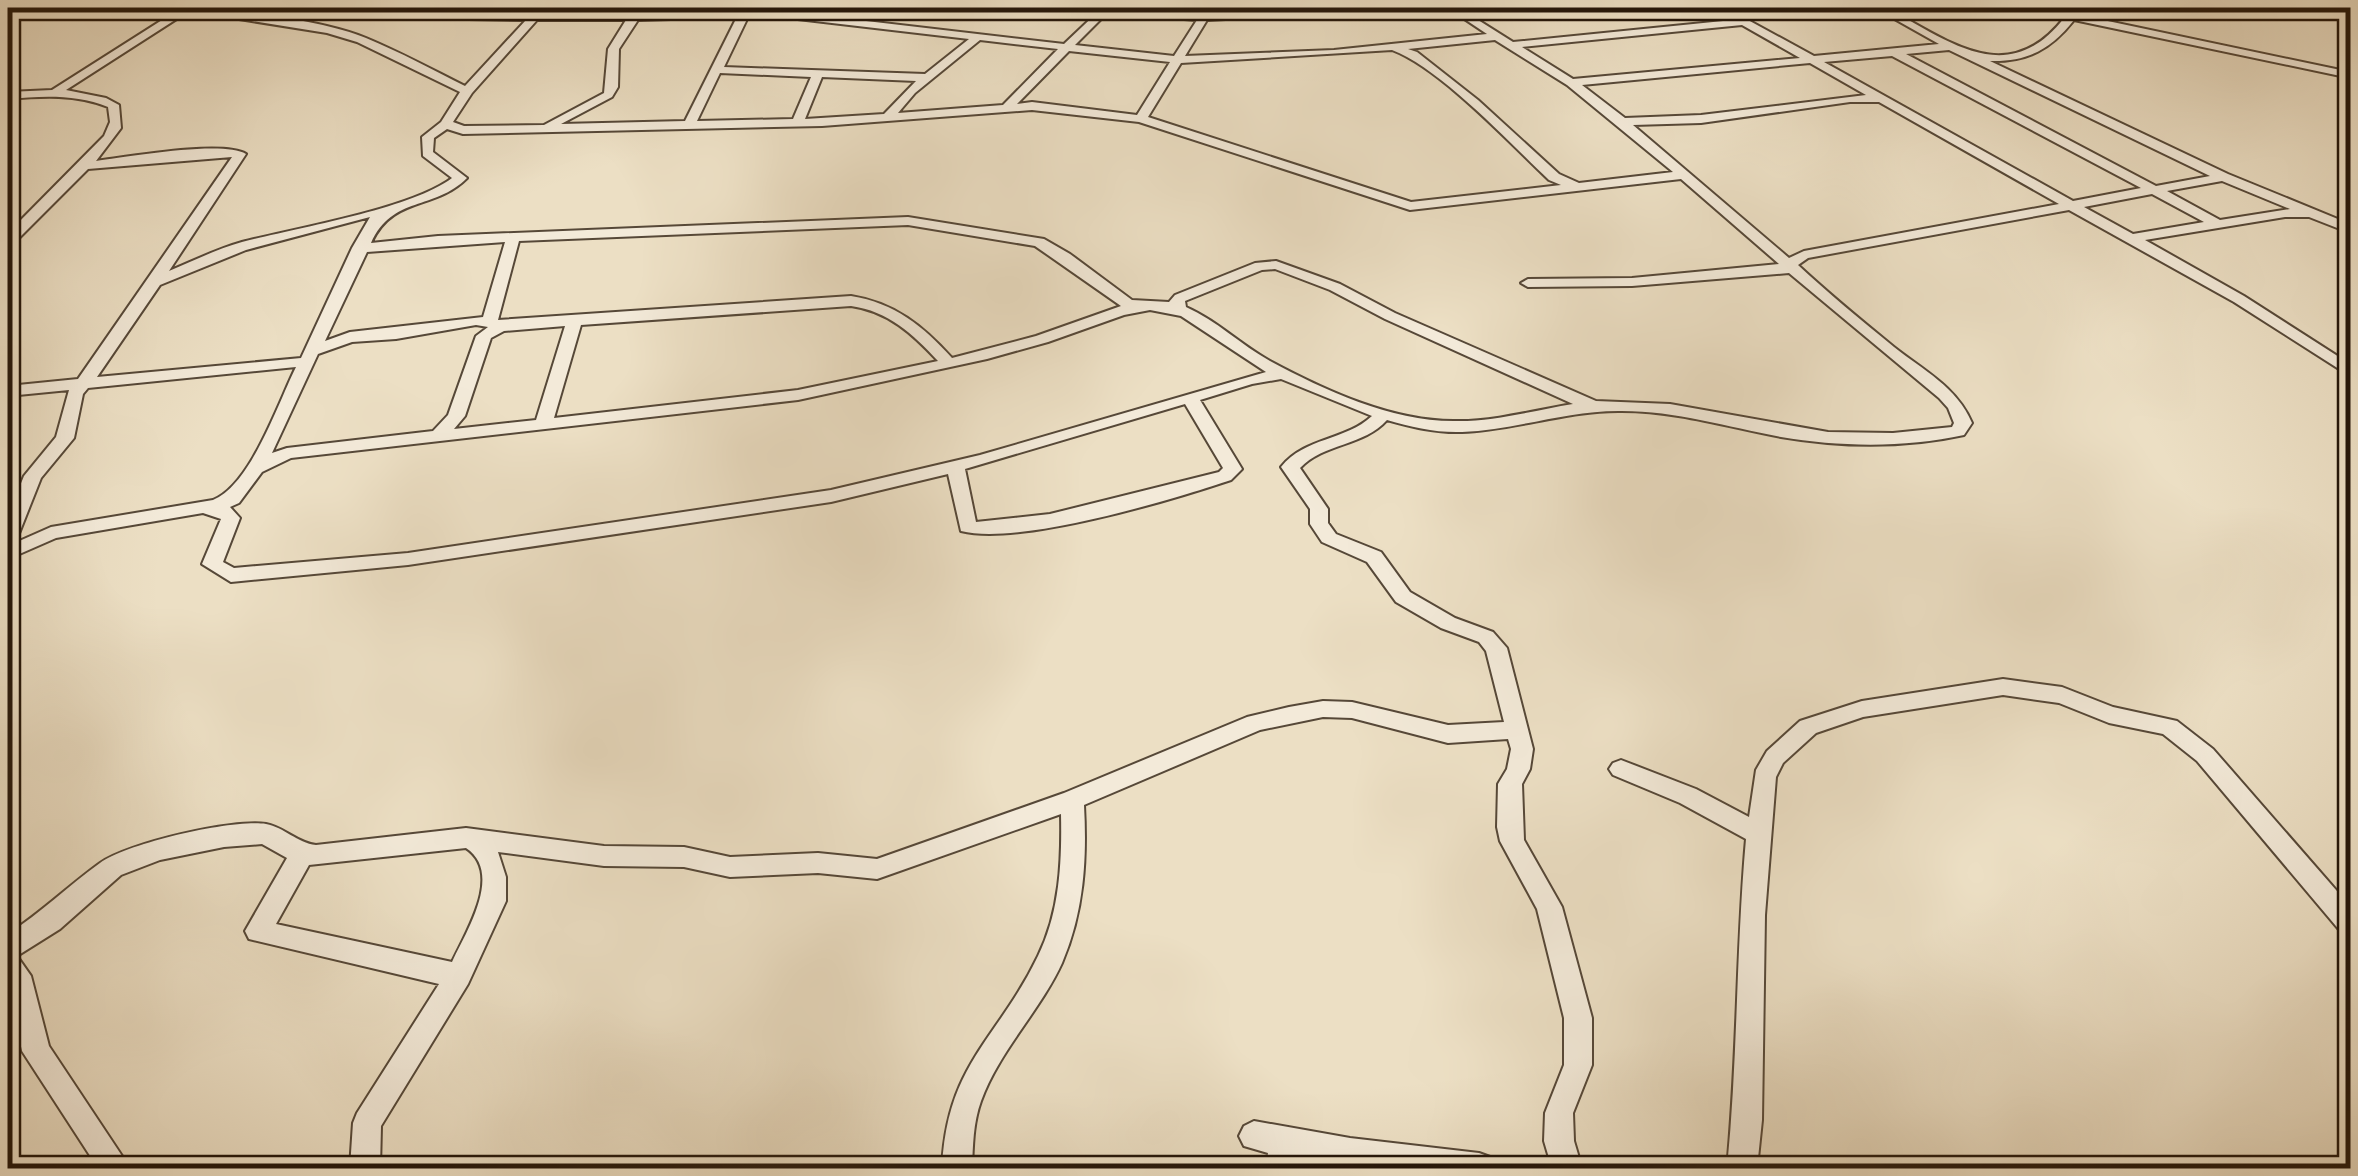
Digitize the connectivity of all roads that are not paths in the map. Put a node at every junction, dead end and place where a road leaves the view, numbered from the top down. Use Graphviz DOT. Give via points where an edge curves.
graph roads {
  1 [pos="32,8"];
  2 [pos="187,8"];
  3 [pos="1086,8"];
  4 [pos="1376,8"];
  5 [pos="1453,8"];
  6 [pos="1719,8"];
  7 [pos="1880,8"];
  8 [pos="2034,8"];
  9 [pos="2303,8"];
  10 [pos="1104,10"];
  11 [pos="361,11"];
  12 [pos="641,11"];
  13 [pos="538,12"];
  14 [pos="746,12"];
  15 [pos="2072,16"];
  16 [pos="1204,17"];
  17 [pos="2350,18"];
  18 [pos="8,22"];
  19 [pos="1746,22"];
  20 [pos="328,30"];
  21 [pos="978,37"];
  22 [pos="1506,40"];
  23 [pos="1066,47"];
  24 [pos="1394,48"];
  25 [pos="1958,50"];
  26 [pos="1892,51"];
  27 [pos="1178,60"];
  28 [pos="1816,60"];
  29 [pos="719,70"];
  30 [pos="819,72"];
  31 [pos="2350,75"];
  32 [pos="929,78"];
  33 [pos="1571,83"];
  34 [pos="465,86"];
  35 [pos="54,94"];
  36 [pos="8,95"];
  37 [pos="1886,100"];
  38 [pos="1007,107"];
  39 [pos="1141,119"];
  40 [pos="886,120"];
  41 [pos="798,122"];
  42 [pos="1622,122"];
  43 [pos="446,124"];
  44 [pos="689,126"];
  45 [pos="543,128"];
  46 [pos="81,166"];
  47 [pos="1682,175"];
  48 [pos="2223,177"];
  49 [pos="1579,188"];
  50 [pos="2149,190"];
  51 [pos="2066,204"];
  52 [pos="386,209"];
  53 [pos="2313,214"];
  54 [pos="2220,224"];
  55 [pos="2347,226"];
  56 [pos="513,238"];
  57 [pos="2128,239"];
  58 [pos="8,241"];
  59 [pos="359,248"];
  60 [pos="1793,267"];
  61 [pos="152,283"];
  62 [pos="1528,283"];
  63 [pos="1139,307"];
  64 [pos="1179,310"];
  65 [pos="574,321"];
  66 [pos="495,324"];
  67 [pos="309,358"];
  68 [pos="948,363"];
  69 [pos="2350,371"];
  70 [pos="1282,374"];
  71 [pos="83,382"];
  72 [pos="8,391"];
  73 [pos="1190,399"];
  74 [pos="1593,406"];
  75 [pos="1384,413"];
  76 [pos="544,422"];
  77 [pos="439,434"];
  78 [pos="955,466"];
  79 [pos="256,468"];
  80 [pos="204,508"];
  81 [pos="8,536"];
  82 [pos="8,553"];
  83 [pos="1514,730"];
  84 [pos="1621,769"];
  85 [pos="1072,800"];
  86 [pos="1758,834"];
  87 [pos="477,839"];
  88 [pos="302,854"];
  89 [pos="2350,924"];
  90 [pos="8,948"];
  91 [pos="8,965"];
  92 [pos="459,976"];
  93 [pos="1254,1136"];
  94 [pos="1282,1155"];
  95 [pos="115,1168"];
  96 [pos="364,1168"];
  97 [pos="957,1168"];
  98 [pos="1479,1168"];
  99 [pos="1567,1168"];
  100 [pos="1742,1168"];
  1 -- 18 [label="street"];
  2 -- 20 [label="street"];
  2 -- 35 [label="street"];
  3 -- 10 [label="street"];
  4 -- 16 [label="street"];
  5 -- 22 [label="street"];
  6 -- 19 [label="street"];
  7 -- 25 [label="street"];
  8 -- 15 [label="street"];
  9 -- 17 [label="street"];
  10 -- 16 [label="street"];
  10 -- 23 [label="street"];
  11 -- 13 [label="street"];
  11 -- 20 [label="street"];
  12 -- 13 [label="street"];
  12 -- 14 [label="street"];
  12 -- 45 [label="street" via="614,50 608,95"];
  13 -- 34 [label="street"];
  14 -- 21 [label="street" via="873,20"];
  14 -- 29 [label="street"];
  15 -- 25 [label="street" via="2036,52 1991,58"];
  15 -- 31 [label="street"];
  16 -- 27 [label="street"];
  19 -- 22 [label="street"];
  19 -- 28 [label="street"];
  20 -- 34 [label="street"];
  21 -- 23 [label="street"];
  21 -- 32 [label="street"];
  22 -- 24 [label="street"];
  22 -- 33 [label="street"];
  23 -- 27 [label="street"];
  23 -- 38 [label="street"];
  24 -- 27 [label="street"];
  24 -- 49 [label="street" via="1412,54 1474,103 1554,177"];
  25 -- 26 [label="street"];
  25 -- 48 [label="street"];
  26 -- 28 [label="street"];
  26 -- 50 [label="street"];
  27 -- 39 [label="street"];
  28 -- 33 [label="street"];
  28 -- 37 [label="street"];
  29 -- 30 [label="street"];
  29 -- 44 [label="street"];
  30 -- 32 [label="street"];
  30 -- 41 [label="street"];
  32 -- 40 [label="street"];
  33 -- 42 [label="street"];
  34 -- 43 [label="street"];
  35 -- 36 [label="street"];
  35 -- 46 [label="street" via="113,105 116,126"];
  37 -- 42 [label="street"];
  37 -- 51 [label="street"];
  38 -- 39 [label="street"];
  38 -- 40 [label="street"];
  39 -- 49 [label="street" via="1399,205"];
  40 -- 41 [label="street"];
  41 -- 44 [label="street"];
  42 -- 47 [label="street"];
  43 -- 45 [label="street" via="463,130"];
  43 -- 52 [label="street" via="428,137 428,154 460,178"];
  44 -- 45 [label="street"];
  46 -- 58 [label="street"];
  46 -- 61 [label="street" via="240,154"];
  47 -- 49 [label="street"];
  47 -- 60 [label="street"];
  48 -- 50 [label="street"];
  48 -- 53 [label="street"];
  50 -- 51 [label="street"];
  50 -- 54 [label="street"];
  51 -- 57 [label="street"];
  51 -- 60 [label="street" via="1804,255"];
  52 -- 59 [label="street"];
  52 -- 61 [label="street" via="241,247"];
  53 -- 54 [label="street"];
  53 -- 55 [label="street"];
  54 -- 57 [label="street"];
  56 -- 59 [label="street"];
  56 -- 63 [label="street" via="908,222 1039,242 1057,249 1122,303"];
  56 -- 66 [label="street"];
  57 -- 69 [label="street"];
  59 -- 67 [label="street"];
  60 -- 62 [label="street" via="1632,282"];
  60 -- 74 [label="street" via="1945,394 1961,414 1958,430 1823,438 1650,404"];
  61 -- 71 [label="street"];
  63 -- 64 [label="street"];
  63 -- 68 [label="street"];
  64 -- 70 [label="street"];
  64 -- 74 [label="street" via="1180,298 1276,265"];
  65 -- 66 [label="street"];
  65 -- 68 [label="street" via="863,302 900,316"];
  65 -- 76 [label="street"];
  66 -- 67 [label="street" via="463,321 350,337"];
  66 -- 77 [label="street" via="484,336 456,416"];
  67 -- 71 [label="street"];
  67 -- 79 [label="street"];
  68 -- 76 [label="street" via="798,395"];
  70 -- 73 [label="street"];
  70 -- 75 [label="street"];
  71 -- 72 [label="street"];
  71 -- 81 [label="street" via="65,438 33,476"];
  73 -- 78 [label="street"];
  73 -- 78 [label="street" via="1233,469 1217,479 984,532 968,527"];
  74 -- 75 [label="street" via="1455,427"];
  75 -- 83 [label="street" via="1375,426 1297,459 1291,472 1319,510 1329,538 1374,557 1403,597 1496,648"];
  76 -- 77 [label="street"];
  77 -- 79 [label="street" via="287,453"];
  78 -- 80 [label="street" via="831,496 562,538 231,574 212,564 231,518"];
  79 -- 80 [label="street" via="232,499"];
  80 -- 82 [label="street" via="51,533"];
  83 -- 85 [label="street" via="1448,734 1324,709 1255,722"];
  83 -- 99 [label="street" via="1522,749 1510,784 1508,827 1549,907 1578,1018 1578,1064 1560,1113"];
  84 -- 86 [label="street"];
  85 -- 87 [label="street" via="876,869 818,863 730,867"];
  85 -- 97 [label="street" via="1076,866 1065,918 1049,962 971,1085 957,1125"];
  86 -- 89 [label="street" via="1764,776 1808,727 1862,709 1954,693 2003,687 2062,695 2110,715 2169,727 2205,755"];
  86 -- 100 [label="street"];
  87 -- 88 [label="street"];
  87 -- 92 [label="street" via="494,876 493,901"];
  88 -- 90 [label="street" via="264,834 158,850 112,868 52,921"];
  88 -- 92 [label="street" via="258,931"];
  91 -- 95 [label="street" via="18,976 36,1051"];
  92 -- 96 [label="street" via="367,1123"];
  93 -- 94 [label="street"];
  94 -- 98 [label="street" via="1350,1153"];
}
